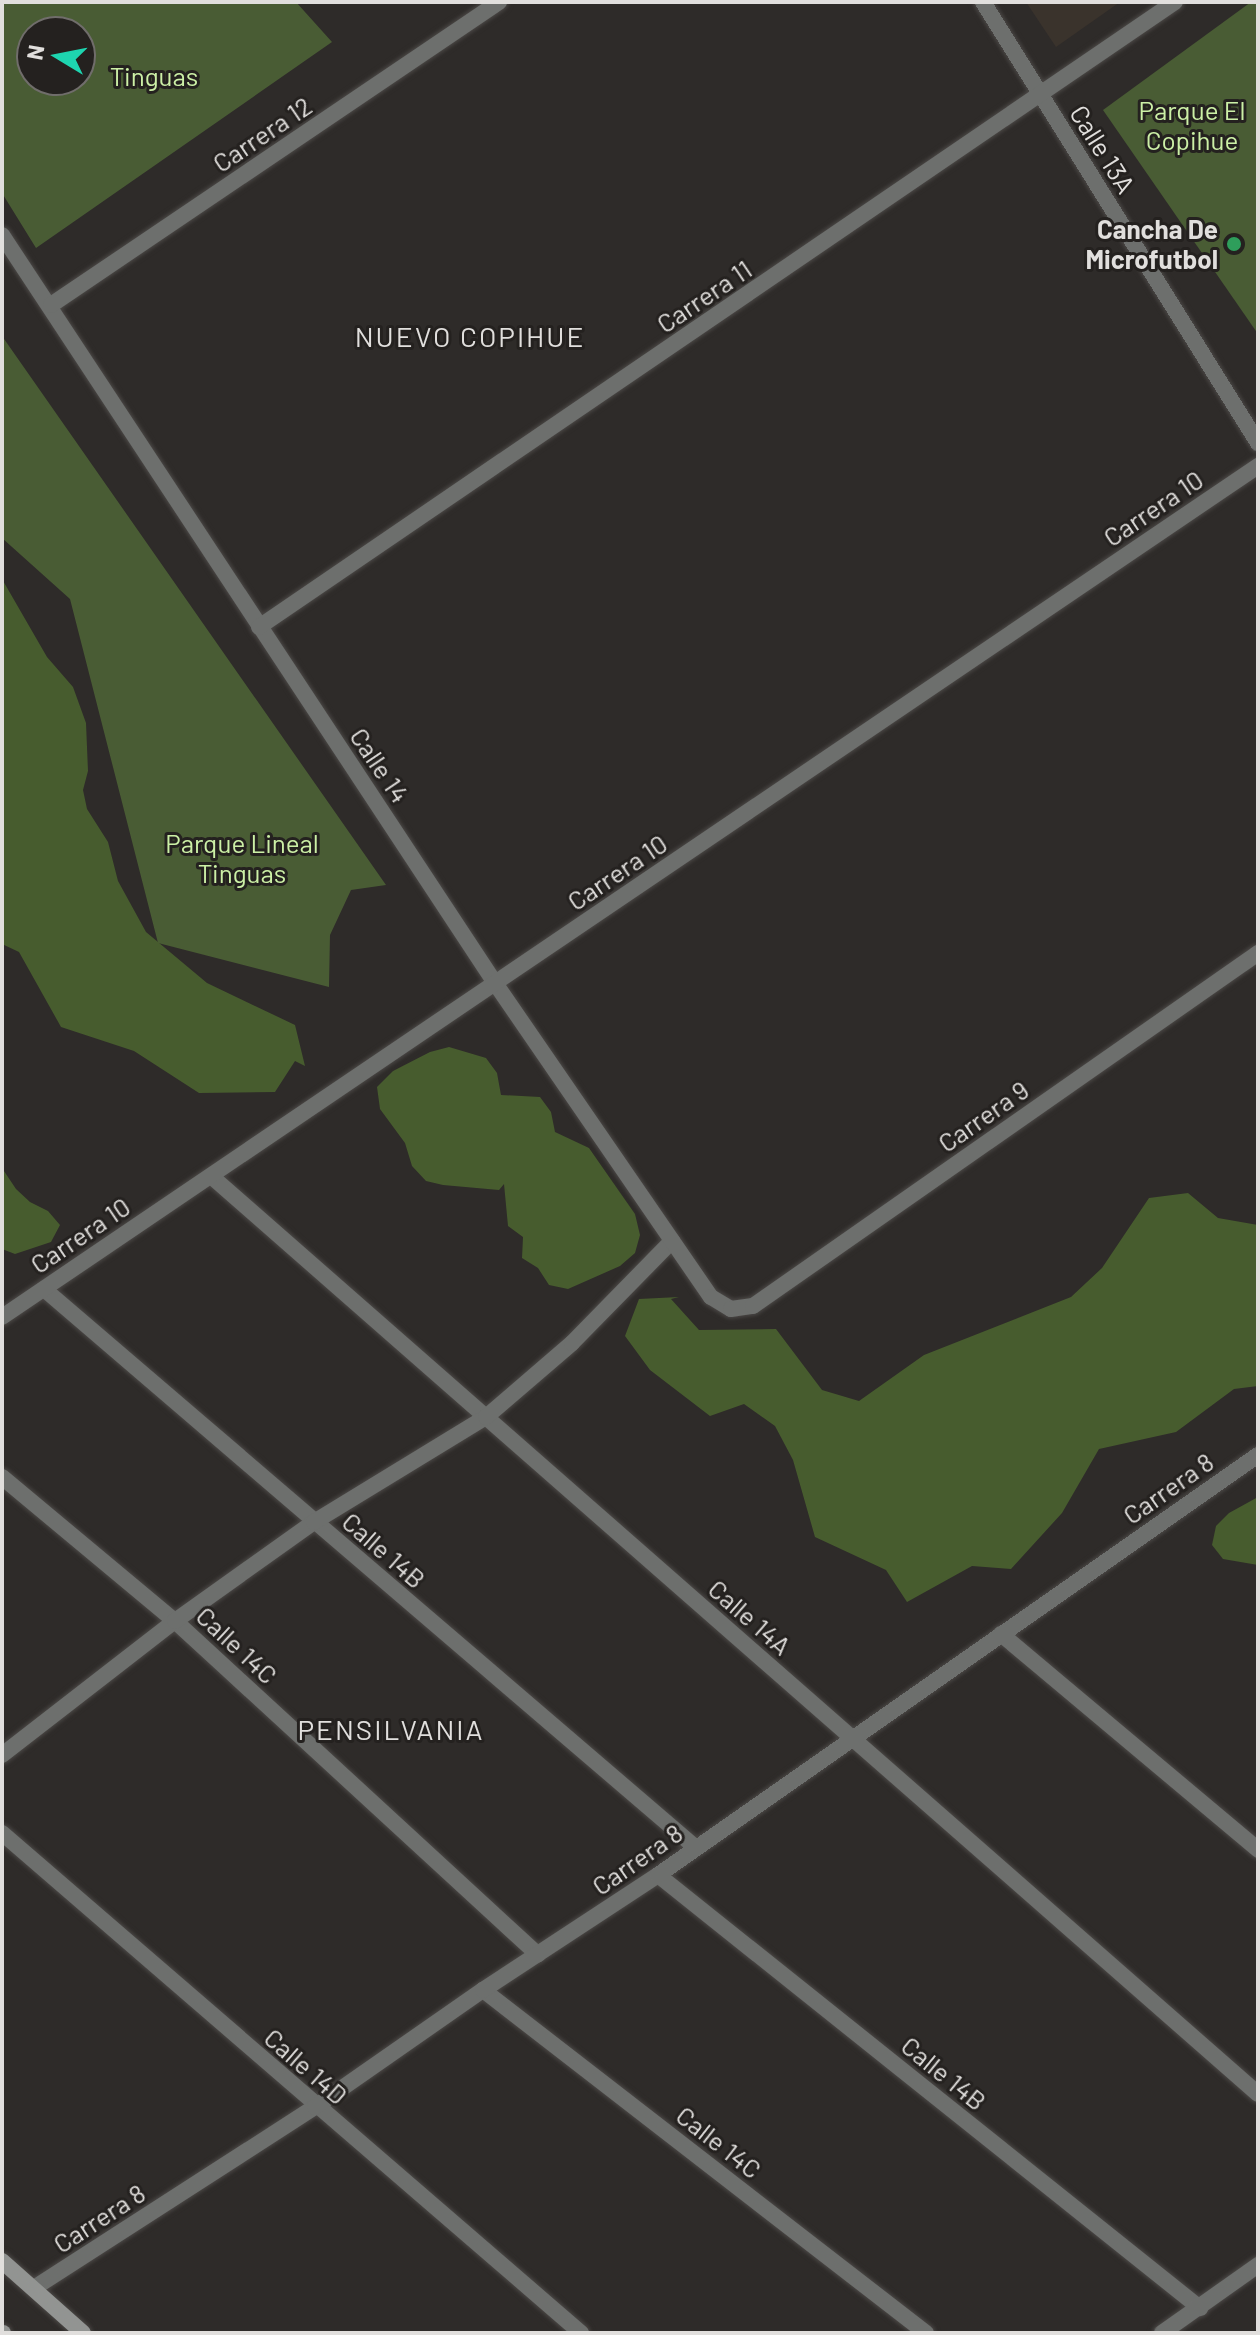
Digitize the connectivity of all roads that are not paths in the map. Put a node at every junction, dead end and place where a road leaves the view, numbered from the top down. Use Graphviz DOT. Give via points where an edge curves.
graph roads {
  1 [pos="499,2"];
  2 [pos="983,2"];
  3 [pos="1175,2"];
  4 [pos="1042,96"];
  5 [pos="2,235"];
  6 [pos="51,305"];
  7 [pos="1258,443"];
  8 [pos="1258,466"];
  9 [pos="259,627"];
  10 [pos="1258,953"];
  11 [pos="495,983"];
  12 [pos="211,1176"];
  13 [pos="672,1241"];
  14 [pos="44,1289"];
  15 [pos="731,1309"];
  16 [pos="2,1317"];
  17 [pos="486,1417"];
  18 [pos="1258,1455"];
  19 [pos="2,1477"];
  20 [pos="314,1522"];
  21 [pos="175,1621"];
  22 [pos="1001,1634"];
  23 [pos="852,1738"];
  24 [pos="2,1755"];
  25 [pos="2,1833"];
  26 [pos="695,1847"];
  27 [pos="1258,1850"];
  28 [pos="658,1875"];
  29 [pos="538,1955"];
  30 [pos="483,1990"];
  31 [pos="1258,2094"];
  32 [pos="315,2107"];
  33 [pos="2,2261"];
  34 [pos="1258,2265"];
  35 [pos="34,2288"];
  36 [pos="1200,2308"];
  37 [pos="83,2333"];
  38 [pos="581,2333"];
  39 [pos="926,2333"];
  40 [pos="1162,2333"];
  1 -- 6 [label="street, Carrera 12"];
  2 -- 4 [label="street, Calle 13A"];
  3 -- 4 [label="street, Carrera 11"];
  4 -- 7 [label="street, Calle 13A"];
  4 -- 9 [label="street, Carrera 11"];
  5 -- 6 [label="street, Calle 14"];
  6 -- 9 [label="street, Calle 14"];
  8 -- 11 [label="street, Carrera 10"];
  9 -- 11 [label="street, Calle 14"];
  10 -- 15 [label="street, Carrera 9" via="753,1306"];
  11 -- 12 [label="street, Carrera 10"];
  11 -- 13 [label="street, Calle 14"];
  12 -- 14 [label="street, Carrera 10"];
  12 -- 17 [label="street, Calle 14A"];
  13 -- 15 [label="street, Calle 14" via="711,1297"];
  13 -- 17 [label="street" via="572,1343"];
  14 -- 16 [label="street, Carrera 10"];
  14 -- 20 [label="street, Calle 14B"];
  17 -- 20 [label="street"];
  17 -- 23 [label="street, Calle 14A"];
  18 -- 22 [label="street, Carrera 8"];
  19 -- 21 [label="street, Calle 14C"];
  20 -- 21 [label="street"];
  20 -- 26 [label="street, Calle 14B"];
  21 -- 24 [label="street"];
  21 -- 29 [label="street, Calle 14C"];
  22 -- 23 [label="street, Carrera 8"];
  22 -- 27 [label="street"];
  23 -- 26 [label="street, Carrera 8"];
  23 -- 31 [label="street, Calle 14A"];
  25 -- 32 [label="street, Calle 14D"];
  26 -- 28 [label="street, Carrera 8"];
  28 -- 29 [label="street, Carrera 8"];
  28 -- 36 [label="street, Calle 14B"];
  29 -- 30 [label="street, Carrera 8"];
  30 -- 32 [label="street, Carrera 8"];
  30 -- 39 [label="street, Calle 14C"];
  32 -- 35 [label="street, Carrera 8"];
  32 -- 38 [label="street, Calle 14D"];
  33 -- 35 [label="main road"];
  34 -- 36 [label="street"];
  35 -- 37 [label="main road"];
  36 -- 40 [label="street"];
}
